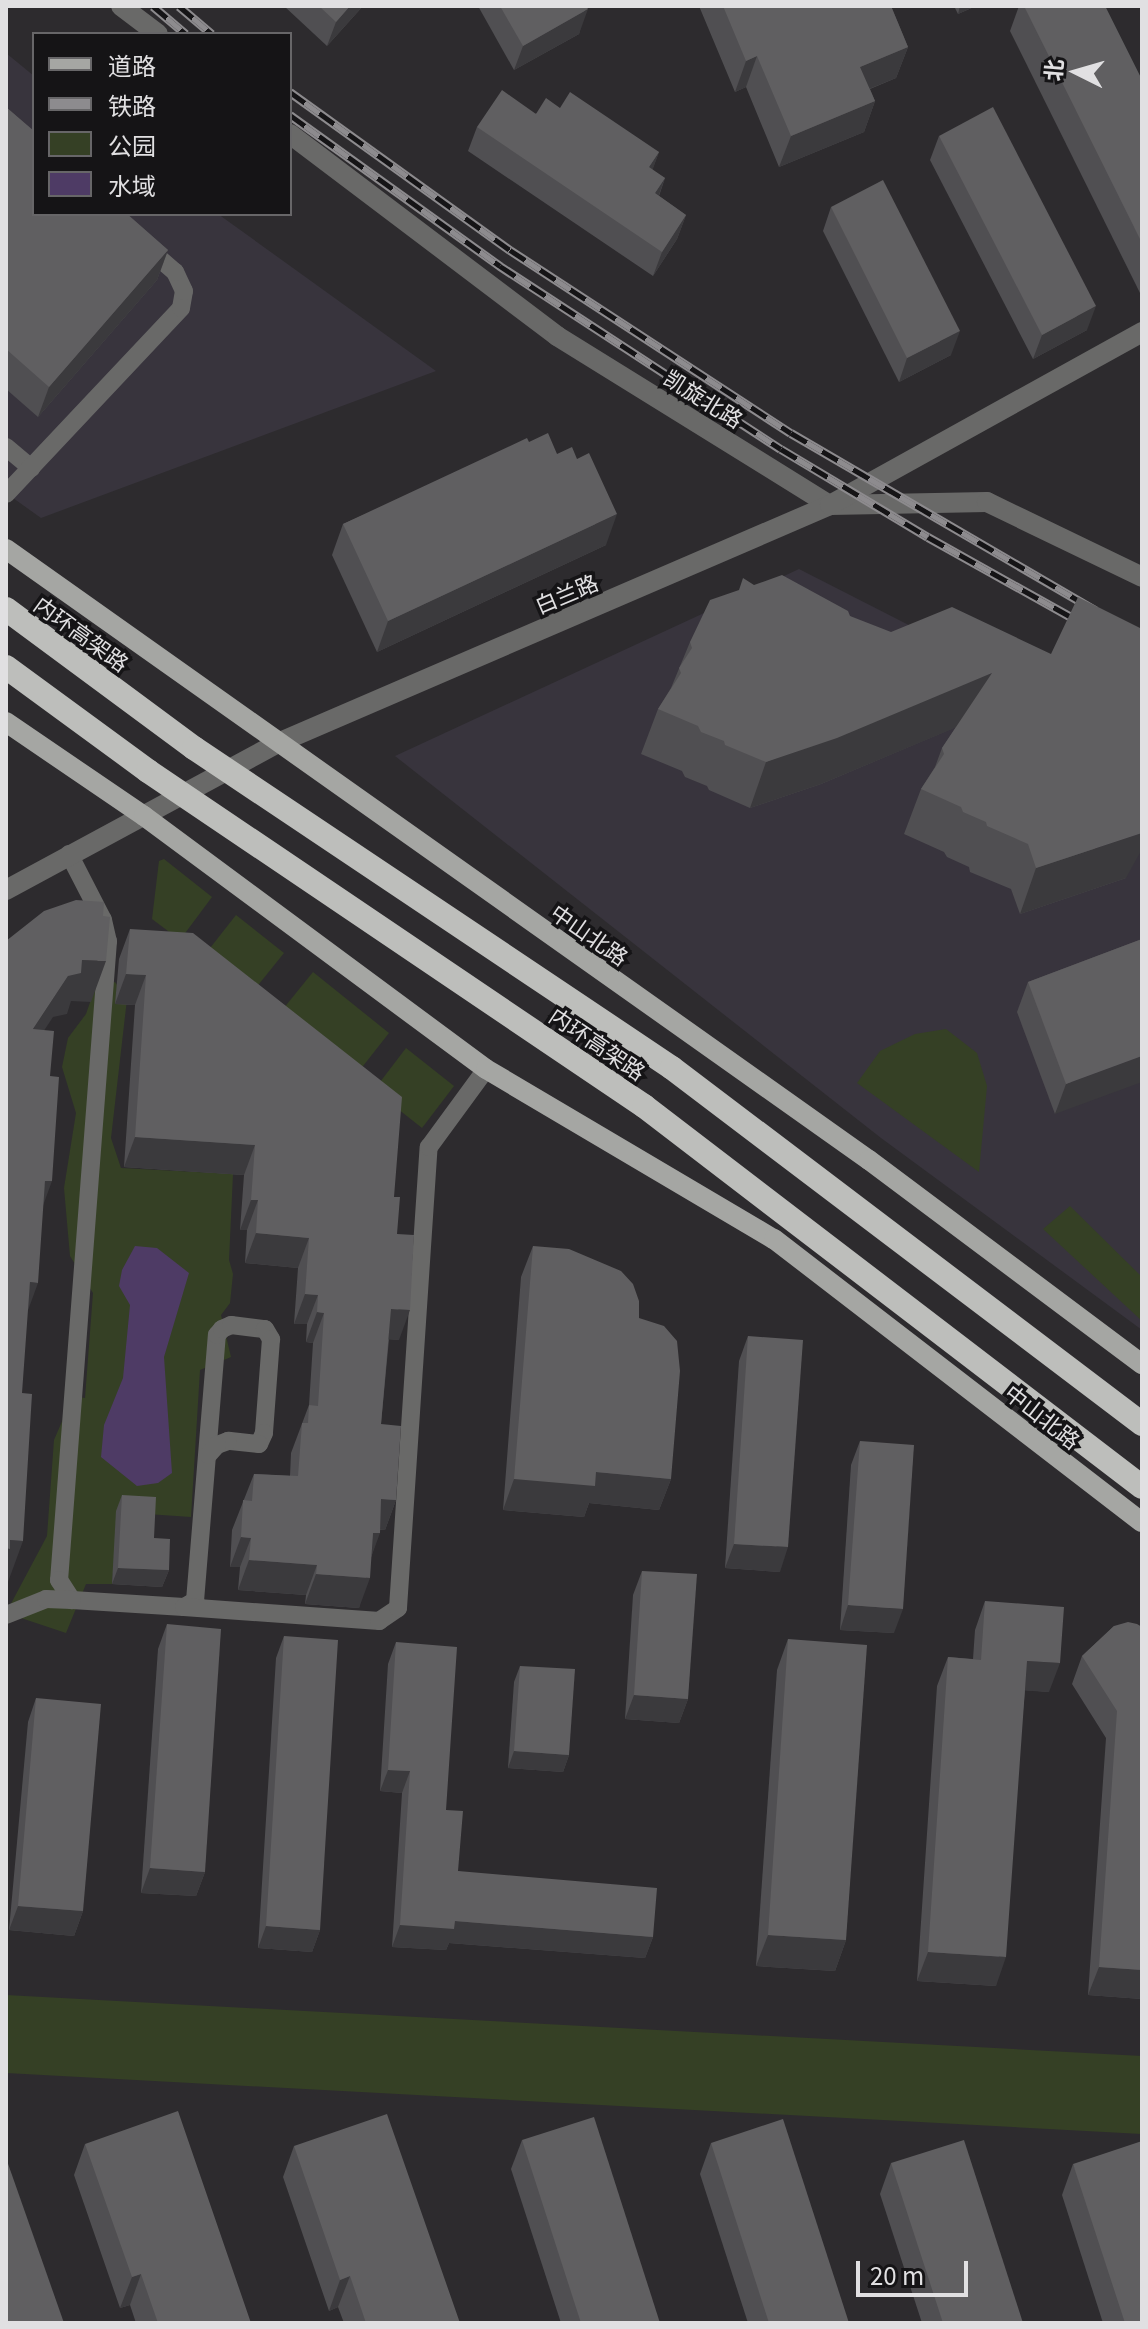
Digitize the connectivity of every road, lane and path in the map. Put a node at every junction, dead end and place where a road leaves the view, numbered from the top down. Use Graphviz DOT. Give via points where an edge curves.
graph roads {
  1 [pos="121,6"];
  2 [pos="155,32"];
  3 [pos="292,136"];
  4 [pos="110,216"];
  5 [pos="1142,332"];
  6 [pos="6,447"];
  7 [pos="31,468"];
  8 [pos="6,494"];
  9 [pos="830,505"];
  10 [pos="6,549"];
  11 [pos="1142,577"];
  12 [pos="6,609"];
  13 [pos="6,667"];
  14 [pos="6,722"];
  15 [pos="278,743"];
  16 [pos="144,816"];
  17 [pos="69,854"];
  18 [pos="6,890"];
  19 [pos="486,1069"];
  20 [pos="1142,1364"];
  21 [pos="1142,1424"];
  22 [pos="208,1455"];
  23 [pos="1142,1487"];
  24 [pos="1142,1522"];
  25 [pos="59,1580"];
  26 [pos="198,1589"];
  27 [pos="46,1599"];
  28 [pos="72,1600"];
  29 [pos="184,1607"];
  30 [pos="211,1609"];
  31 [pos="6,1615"];
  1 -- 2 [label="street"];
  3 -- 9 [label="street, 凯旋北路" via="557,336"];
  4 -- 7 [label="lane" via="175,272 184,291 181,308"];
  5 -- 9 [label="street, 白兰路"];
  6 -- 7 [label="lane"];
  7 -- 8 [label="lane"];
  9 -- 11 [label="street" via="987,502"];
  9 -- 15 [label="street, 白兰路"];
  10 -- 15 [label="main road, 中山北路"];
  12 -- 21 [label="highway, 内环高架路, bridge" via="194,748 672,1068"];
  13 -- 23 [label="highway, 内环高架路, bridge" via="148,771 644,1106"];
  14 -- 16 [label="main road, 中山北路"];
  15 -- 16 [label="street, 白兰路"];
  15 -- 20 [label="main road, 中山北路" via="869,1160"];
  16 -- 17 [label="street, 白兰路"];
  16 -- 19 [label="main road, 中山北路"];
  17 -- 18 [label="street, 白兰路"];
  17 -- 25 [label="lane" via="103,920 108,941"];
  19 -- 24 [label="main road, 中山北路" via="774,1239"];
  19 -- 30 [label="lane" via="429,1147 398,1608 379,1621"];
  22 -- 22 [label="lane" via="217,1335 231,1325 265,1329 271,1339 264,1433 259,1444 228,1441"];
  22 -- 26 [label="lane"];
  25 -- 27 [label="lane"];
  25 -- 28 [label="lane"];
  26 -- 29 [label="lane" via="195,1601"];
  26 -- 30 [label="lane"];
  27 -- 28 [label="lane"];
  27 -- 31 [label="lane"];
  28 -- 29 [label="lane"];
  29 -- 30 [label="lane"];
}
